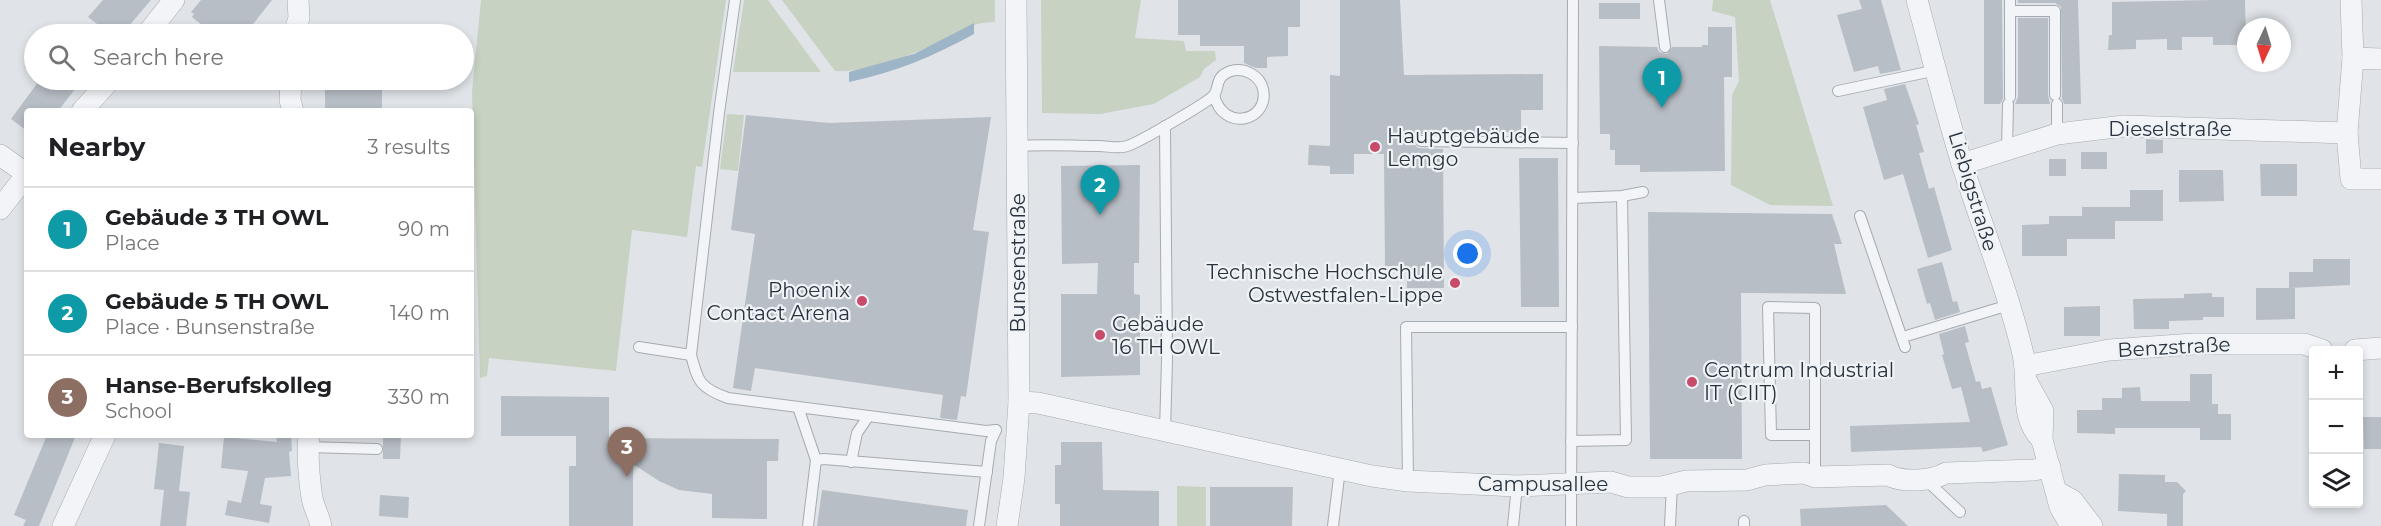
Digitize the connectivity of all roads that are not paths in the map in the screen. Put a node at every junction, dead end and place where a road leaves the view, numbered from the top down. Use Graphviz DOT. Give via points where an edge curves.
graph roads {
  1 [pos="174,0"];
  2 [pos="298,0"];
  3 [pos="735,0"];
  4 [pos="1016,0"];
  5 [pos="1573,0"];
  6 [pos="1659,0"];
  7 [pos="1917,0"];
  8 [pos="2351,0"];
  9 [pos="2010,6"];
  10 [pos="155,24"];
  11 [pos="297,24"];
  12 [pos="1665,47"];
  13 [pos="2354,58"];
  14 [pos="2381,59"];
  15 [pos="1937,70"];
  16 [pos="101,90"];
  17 [pos="290,90"];
  18 [pos="1838,91"];
  19 [pos="1214,95"];
  20 [pos="85,108"];
  21 [pos="292,108"];
  22 [pos="1165,126"];
  23 [pos="2347,133"];
  24 [pos="2057,134"];
  25 [pos="1421,141"];
  26 [pos="1573,142"];
  27 [pos="1017,146"];
  28 [pos="2007,150"];
  29 [pos="0,155"];
  30 [pos="1962,164"];
  31 [pos="24,172"];
  32 [pos="24,178"];
  33 [pos="2381,179"];
  34 [pos="1643,192"];
  35 [pos="1622,196"];
  36 [pos="1573,198"];
  37 [pos="0,209"];
  38 [pos="1860,216"];
  39 [pos="2009,305"];
  40 [pos="1572,327"];
  41 [pos="639,347"];
  42 [pos="2309,347"];
  43 [pos="2381,348"];
  44 [pos="2363,350"];
  45 [pos="691,355"];
  46 [pos="2026,374"];
  47 [pos="1029,402"];
  48 [pos="798,407"];
  49 [pos="868,417"];
  50 [pos="1165,431"];
  51 [pos="1814,435"];
  52 [pos="104,438"];
  53 [pos="309,441"];
  54 [pos="1571,441"];
  55 [pos="377,449"];
  56 [pos="816,460"];
  57 [pos="851,462"];
  58 [pos="2050,467"];
  59 [pos="1340,469"];
  60 [pos="987,472"];
  61 [pos="1815,477"];
  62 [pos="1924,478"];
  63 [pos="1408,481"];
  64 [pos="1570,484"];
  65 [pos="1672,485"];
  66 [pos="1517,486"];
  67 [pos="2057,492"];
  68 [pos="1960,512"];
  69 [pos="63,526"];
  70 [pos="321,526"];
  71 [pos="808,526"];
  72 [pos="979,526"];
  73 [pos="1007,526"];
  74 [pos="1333,526"];
  75 [pos="1513,526"];
  76 [pos="1571,526"];
  77 [pos="1670,526"];
  78 [pos="2071,526"];
  79 [pos="2092,526"];
  1 -- 10 [label="street"];
  2 -- 11 [label="street"];
  3 -- 45 [label="lane"];
  4 -- 27 [label="street, Bunsenstraße"];
  5 -- 26 [label="lane"];
  6 -- 12 [label="lane"];
  7 -- 15 [label="street, Liebigstraße"];
  8 -- 13 [label="street"];
  9 -- 24 [label="lane" via="2055,11"];
  9 -- 28 [label="lane"];
  13 -- 14 [label="street"];
  13 -- 23 [label="street"];
  15 -- 18 [label="lane"];
  15 -- 30 [label="street, Liebigstraße"];
  16 -- 20 [label="street"];
  17 -- 21 [label="street"];
  19 -- 19 [label="lane" via="1222,112 1239,119 1256,113 1262,105 1264,90 1256,76 1233,71 1219,80"];
  19 -- 22 [label="lane"];
  22 -- 27 [label="lane" via="1126,147"];
  22 -- 50 [label="lane"];
  23 -- 24 [label="street, Dieselstraße" via="2124,126"];
  23 -- 33 [label="street" via="2351,179"];
  24 -- 28 [label="street, Dieselstraße"];
  25 -- 26 [label="lane"];
  26 -- 36 [label="lane"];
  27 -- 47 [label="street, Bunsenstraße"];
  28 -- 30 [label="street, Dieselstraße"];
  29 -- 31 [label="street"];
  30 -- 39 [label="street, Liebigstraße"];
  32 -- 37 [label="street"];
  34 -- 35 [label="lane"];
  35 -- 36 [label="lane"];
  35 -- 54 [label="lane" via="1626,440"];
  36 -- 40 [label="lane"];
  38 -- 39 [label="lane" via="1904,342"];
  39 -- 46 [label="street, Liebigstraße"];
  40 -- 54 [label="lane"];
  40 -- 63 [label="lane" via="1406,327"];
  41 -- 45 [label="lane"];
  42 -- 46 [label="street, Benzstraße" via="2194,344 2109,350"];
  43 -- 44 [label="street"];
  45 -- 48 [label="lane" via="696,375 709,391 728,398"];
  46 -- 58 [label="street, Liebigstraße" via="2025,405"];
  47 -- 50 [label="street, Campusallee"];
  47 -- 73 [label="street, Bunsenstraße"];
  48 -- 49 [label="lane"];
  48 -- 56 [label="lane"];
  49 -- 57 [label="lane" via="857,433"];
  49 -- 60 [label="lane" via="996,430 991,439"];
  50 -- 59 [label="street, Campusallee"];
  51 -- 51 [label="lane" via="1821,319 1815,308 1768,307 1771,435"];
  51 -- 61 [label="lane"];
  52 -- 69 [label="street"];
  53 -- 55 [label="lane"];
  53 -- 70 [label="street" via="313,500"];
  54 -- 64 [label="lane"];
  56 -- 57 [label="lane"];
  56 -- 71 [label="lane"];
  57 -- 60 [label="lane"];
  58 -- 62 [label="street, Campusallee" via="1946,473"];
  58 -- 67 [label="street, Liebigstraße"];
  59 -- 63 [label="street, Campusallee"];
  59 -- 74 [label="lane"];
  60 -- 72 [label="lane"];
  61 -- 62 [label="street, Campusallee"];
  61 -- 65 [label="street, Campusallee" via="1804,473 1765,475 1747,480 1686,481"];
  62 -- 68 [label="lane"];
  63 -- 66 [label="street, Campusallee"];
  64 -- 65 [label="street, Campusallee"];
  64 -- 66 [label="street, Campusallee"];
  64 -- 76 [label="lane"];
  65 -- 77 [label="lane"];
  66 -- 75 [label="lane"];
  67 -- 78 [label="street, Liebigstraße"];
  67 -- 79 [label="street" via="2072,500"];
}
